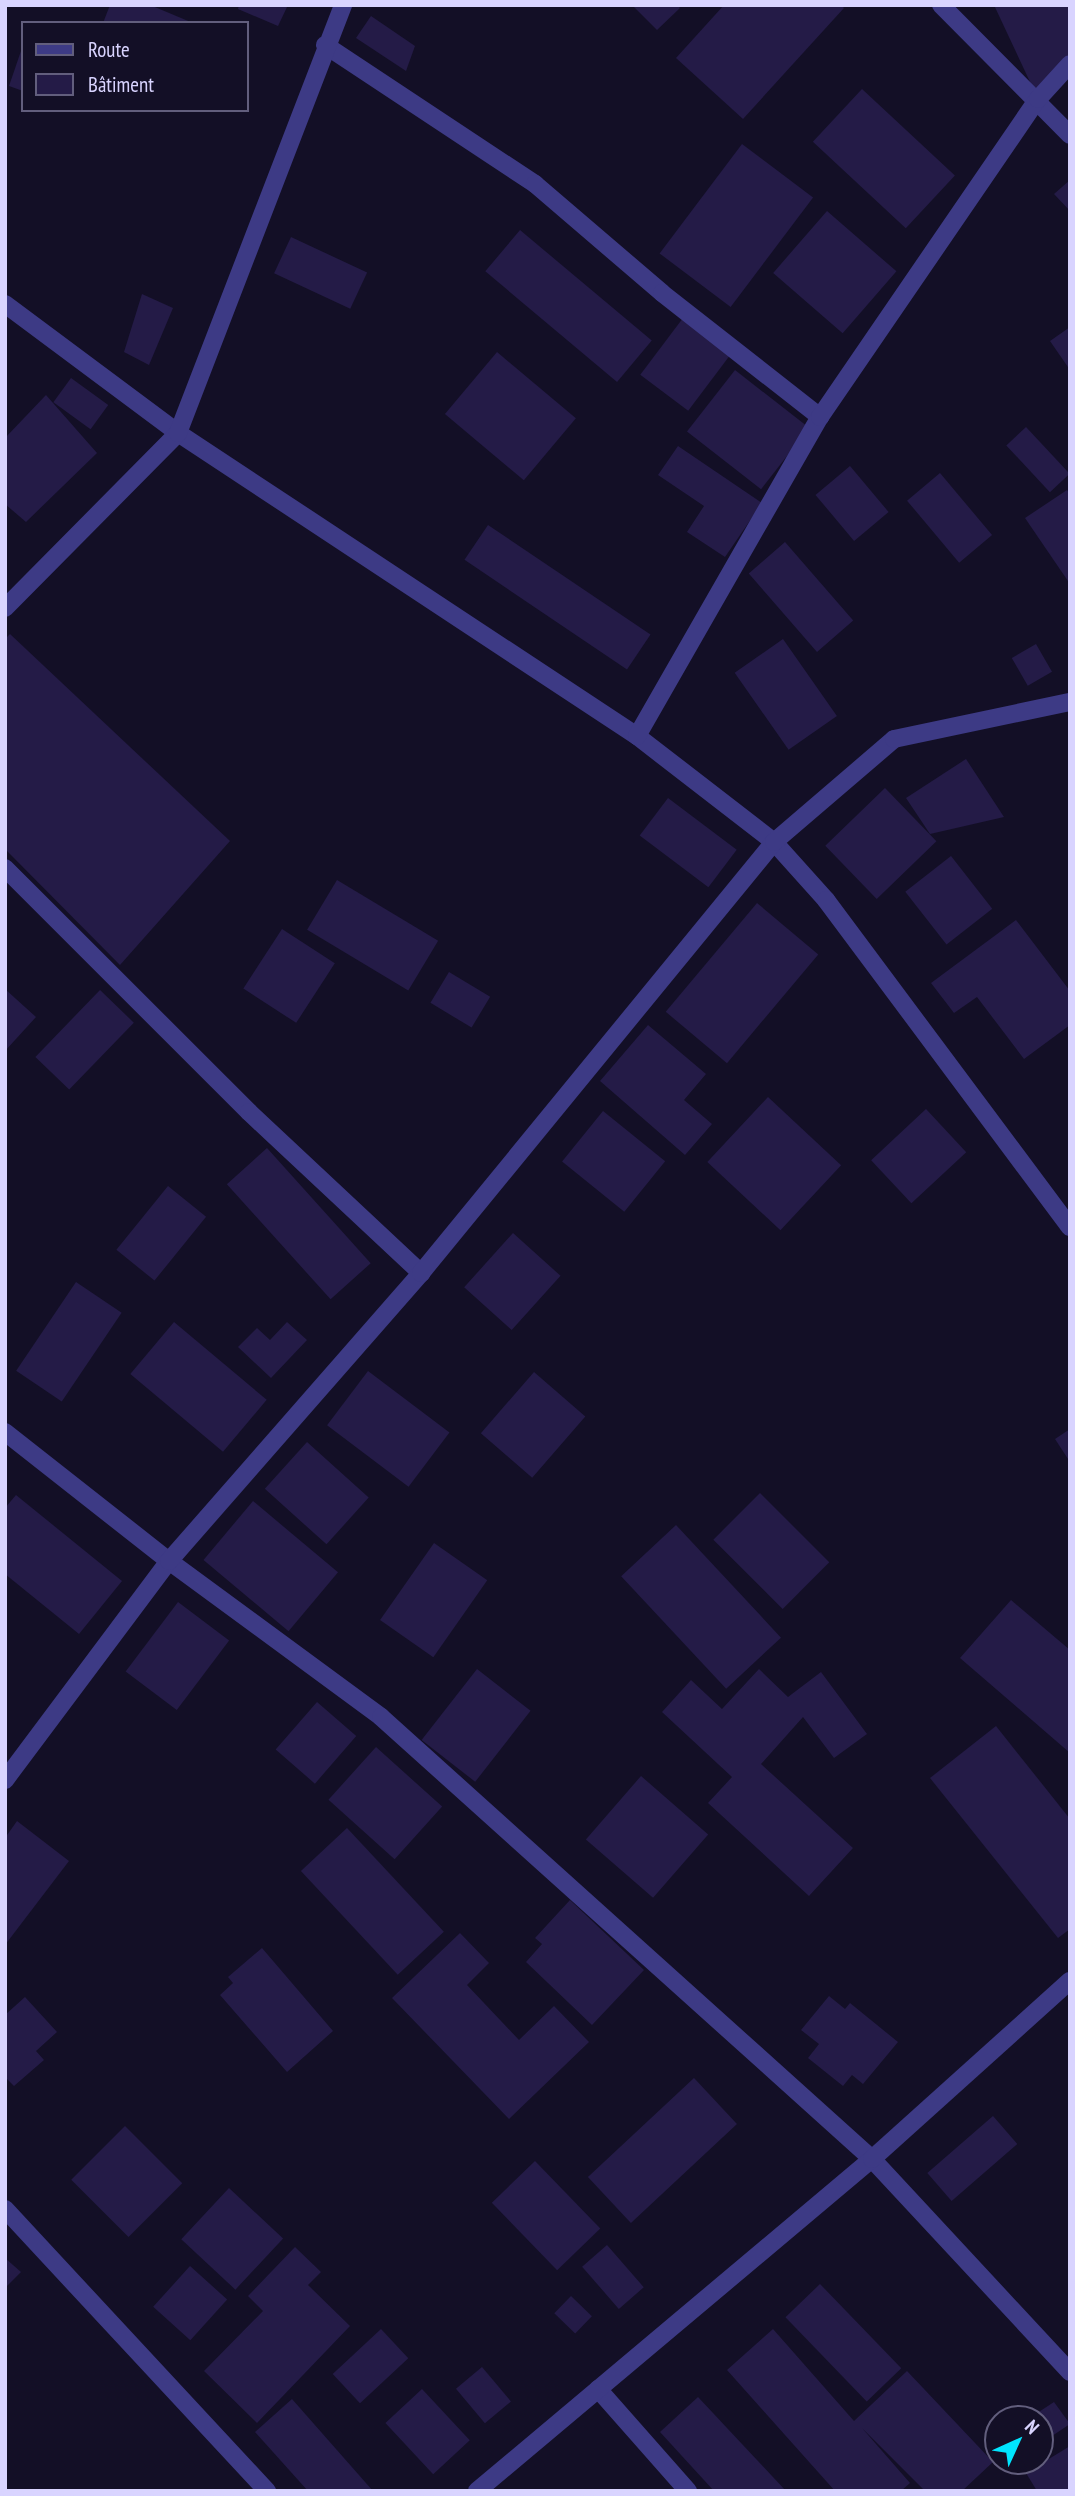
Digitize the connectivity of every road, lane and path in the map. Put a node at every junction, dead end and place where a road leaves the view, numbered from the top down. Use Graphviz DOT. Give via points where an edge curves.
graph roads {
  1 [pos="343,5"];
  2 [pos="940,5"];
  3 [pos="325,45"];
  4 [pos="1070,64"];
  5 [pos="1038,99"];
  6 [pos="1070,135"];
  7 [pos="5,304"];
  8 [pos="820,417"];
  9 [pos="178,433"];
  10 [pos="5,608"];
  11 [pos="1070,702"];
  12 [pos="637,736"];
  13 [pos="774,842"];
  14 [pos="5,868"];
  15 [pos="1070,1227"];
  16 [pos="421,1273"];
  17 [pos="5,1432"];
  18 [pos="169,1561"];
  19 [pos="5,1780"];
  20 [pos="1070,1981"];
  21 [pos="872,2159"];
  22 [pos="5,2208"];
  23 [pos="1070,2372"];
  24 [pos="598,2389"];
  25 [pos="267,2491"];
  26 [pos="477,2491"];
  27 [pos="688,2491"];
  1 -- 3 [label="street"];
  2 -- 5 [label="street"];
  3 -- 8 [label="street" via="535,184 662,293"];
  3 -- 9 [label="street"];
  4 -- 5 [label="street"];
  5 -- 6 [label="street"];
  5 -- 8 [label="street"];
  7 -- 9 [label="street"];
  8 -- 12 [label="street"];
  9 -- 10 [label="street"];
  9 -- 12 [label="street"];
  11 -- 13 [label="street" via="894,739"];
  12 -- 13 [label="street"];
  13 -- 15 [label="street" via="826,900"];
  13 -- 16 [label="street"];
  14 -- 16 [label="street" via="249,1112"];
  16 -- 18 [label="street"];
  17 -- 18 [label="street"];
  18 -- 19 [label="street"];
  18 -- 21 [label="street" via="381,1717"];
  20 -- 21 [label="street"];
  21 -- 23 [label="street"];
  21 -- 24 [label="street"];
  22 -- 25 [label="street"];
  24 -- 26 [label="street"];
  24 -- 27 [label="street"];
}
